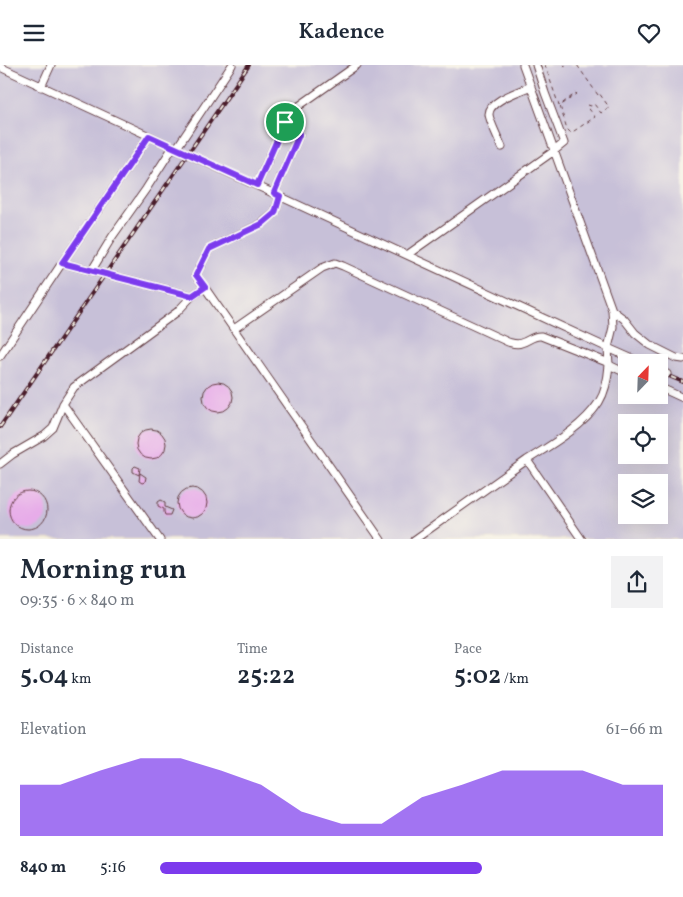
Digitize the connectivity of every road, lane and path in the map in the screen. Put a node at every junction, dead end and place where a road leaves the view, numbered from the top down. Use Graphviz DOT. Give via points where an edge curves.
graph roads {
  1 [pos="51,65"];
  2 [pos="232,65"];
  3 [pos="357,65"];
  4 [pos="524,65"];
  5 [pos="536,65"];
  6 [pos="545,65"];
  7 [pos="577,65"];
  8 [pos="0,67"];
  9 [pos="531,86"];
  10 [pos="41,87"];
  11 [pos="285,122"];
  12 [pos="149,136"];
  13 [pos="502,147"];
  14 [pos="175,148"];
  15 [pos="554,151"];
  16 [pos="257,185"];
  17 [pos="277,194"];
  18 [pos="407,255"];
  19 [pos="62,263"];
  20 [pos="92,270"];
  21 [pos="205,287"];
  22 [pos="192,296"];
  23 [pos="612,310"];
  24 [pos="234,329"];
  25 [pos="608,348"];
  26 [pos="622,354"];
  27 [pos="0,356"];
  28 [pos="683,359"];
  29 [pos="609,364"];
  30 [pos="618,369"];
  31 [pos="668,391"];
  32 [pos="683,398"];
  33 [pos="63,404"];
  34 [pos="527,461"];
  35 [pos="0,464"];
  36 [pos="160,539"];
  37 [pos="380,539"];
  38 [pos="414,539"];
  39 [pos="582,539"];
  1 -- 10 [label="lane"];
  2 -- 14 [label="lane"];
  3 -- 11 [label="lane" via="289,113"];
  4 -- 9 [label="lane"];
  5 -- 15 [label="lane" via="564,143"];
  6 -- 7 [label="path" via="559,105 577,94 560,106 571,133 595,117 586,106 594,104 601,113 609,107"];
  8 -- 10 [label="lane"];
  9 -- 13 [label="lane" via="492,106 489,113"];
  9 -- 15 [label="lane"];
  10 -- 12 [label="lane"];
  11 -- 16 [label="lane"];
  11 -- 17 [label="lane" via="299,135"];
  12 -- 14 [label="lane"];
  12 -- 19 [label="lane"];
  14 -- 16 [label="lane"];
  14 -- 20 [label="lane"];
  15 -- 18 [label="lane"];
  15 -- 23 [label="lane"];
  16 -- 17 [label="lane"];
  17 -- 18 [label="lane"];
  17 -- 21 [label="lane" via="275,213 262,224 209,249 196,275"];
  18 -- 25 [label="lane"];
  19 -- 20 [label="lane"];
  19 -- 27 [label="lane"];
  20 -- 22 [label="lane"];
  21 -- 22 [label="lane"];
  21 -- 24 [label="lane"];
  22 -- 33 [label="lane" via="177,312 74,387"];
  23 -- 25 [label="lane" via="613,327"];
  23 -- 28 [label="lane" via="650,345"];
  24 -- 29 [label="lane" via="322,268 335,263 508,342 518,344 541,336"];
  24 -- 37 [label="lane"];
  25 -- 26 [label="lane"];
  25 -- 29 [label="lane"];
  29 -- 30 [label="lane"];
  29 -- 34 [label="lane" via="607,383 599,402 584,420"];
  31 -- 32 [label="lane"];
  33 -- 35 [label="lane" via="53,429"];
  33 -- 36 [label="lane"];
  34 -- 38 [label="lane"];
  34 -- 39 [label="lane"];
}
